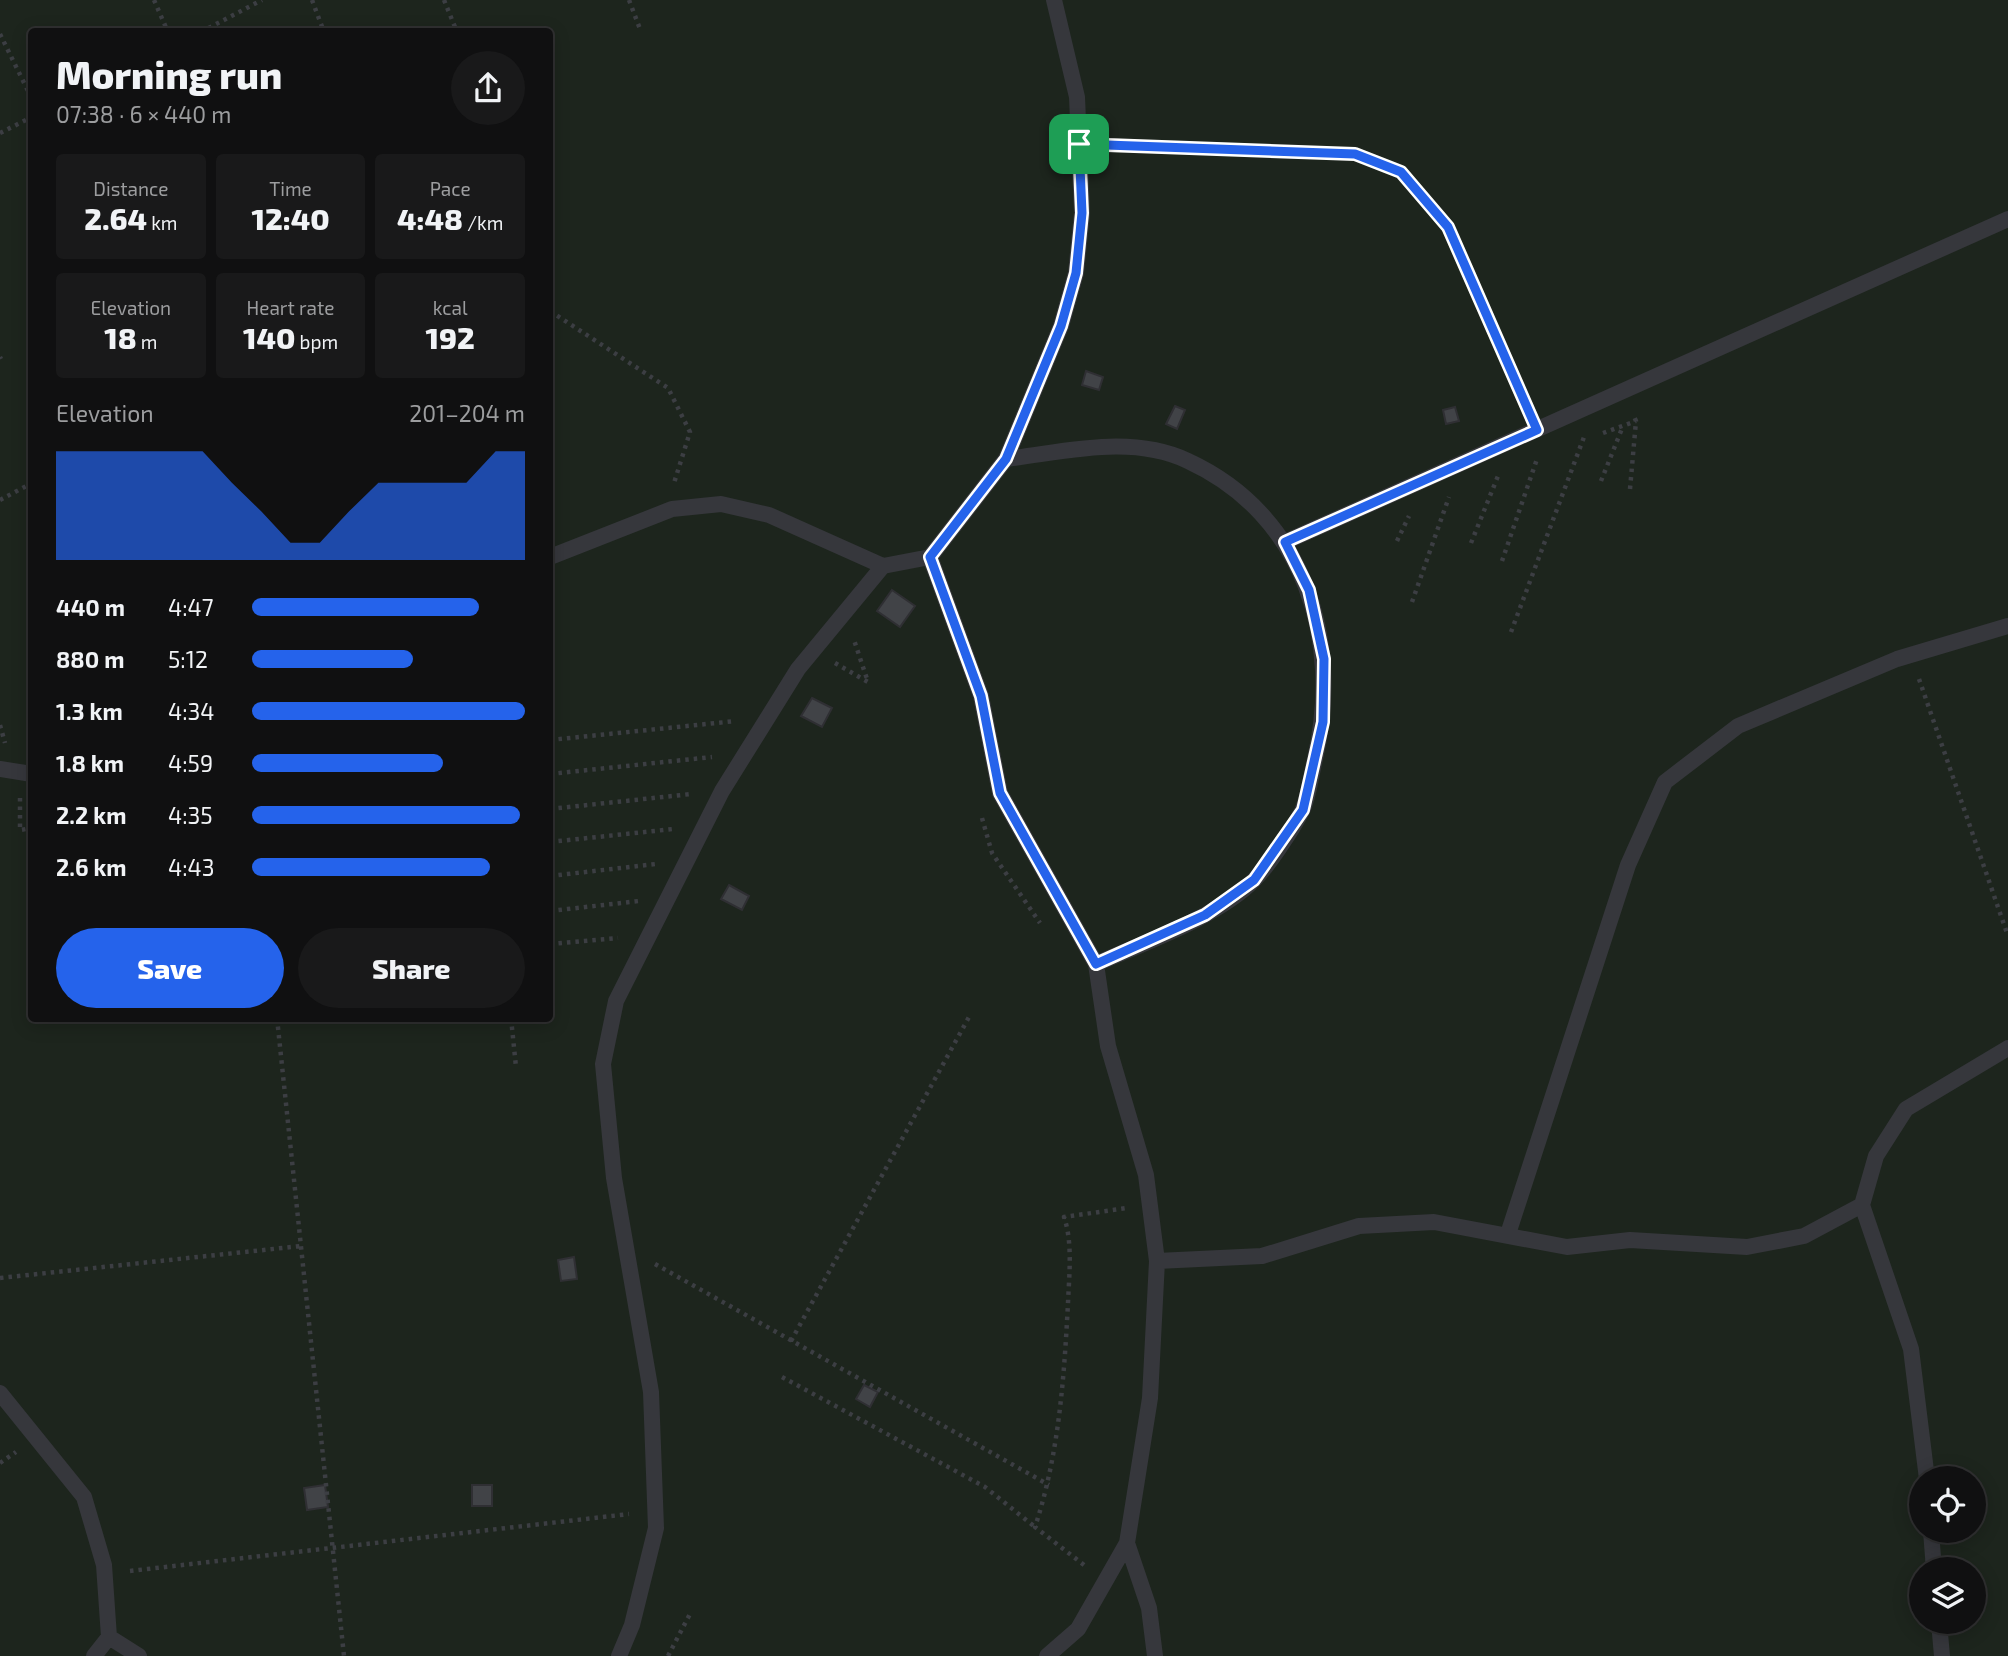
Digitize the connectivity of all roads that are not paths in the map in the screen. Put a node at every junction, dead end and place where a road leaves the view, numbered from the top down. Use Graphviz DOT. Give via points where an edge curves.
graph roads {
  1 [pos="1054,0"];
  2 [pos="2008,219"];
  3 [pos="1006,459"];
  4 [pos="1285,542"];
  5 [pos="553,556"];
  6 [pos="930,557"];
  7 [pos="883,566"];
  8 [pos="2008,626"];
  9 [pos="0,769"];
  10 [pos="26,773"];
  11 [pos="1096,964"];
  12 [pos="2008,1048"];
  13 [pos="1862,1205"];
  14 [pos="1508,1234"];
  15 [pos="1157,1261"];
  16 [pos="0,1393"];
  17 [pos="1925,1466"];
  18 [pos="1127,1543"];
  19 [pos="1940,1634"];
  20 [pos="109,1637"];
  21 [pos="94,1656"];
  22 [pos="139,1656"];
  23 [pos="619,1656"];
  24 [pos="1047,1656"];
  25 [pos="1155,1656"];
  26 [pos="1942,1656"];
  1 -- 3 [label="lane" via="1077,97 1082,213 1076,273 1061,326"];
  2 -- 4 [label="lane"];
  3 -- 4 [label="lane" via="1129,444 1186,460 1238,489"];
  3 -- 6 [label="lane"];
  4 -- 11 [label="lane" via="1309,590 1324,659 1323,722 1303,810 1254,880 1205,915"];
  5 -- 7 [label="lane" via="672,509 722,503 769,515"];
  6 -- 7 [label="lane"];
  6 -- 11 [label="lane" via="981,696 1000,793"];
  7 -- 23 [label="lane" via="813,650 722,791 616,1001 603,1064 614,1178 650,1392 655,1512 653,1540 632,1625"];
  8 -- 14 [label="lane" via="1911,654 1738,726 1665,782 1628,864"];
  9 -- 10 [label="lane"];
  11 -- 15 [label="lane" via="1108,1046 1146,1175"];
  12 -- 13 [label="lane" via="1906,1109 1876,1157"];
  13 -- 14 [label="lane" via="1804,1236 1747,1247 1630,1240 1567,1247"];
  13 -- 17 [label="lane" via="1911,1349"];
  14 -- 15 [label="lane" via="1434,1222 1360,1226 1262,1256"];
  15 -- 18 [label="lane" via="1150,1398"];
  16 -- 20 [label="lane" via="84,1497 105,1574"];
  18 -- 24 [label="lane" via="1078,1629"];
  18 -- 25 [label="lane" via="1149,1608"];
  19 -- 26 [label="lane"];
  20 -- 21 [label="lane"];
  20 -- 22 [label="lane"];
}
